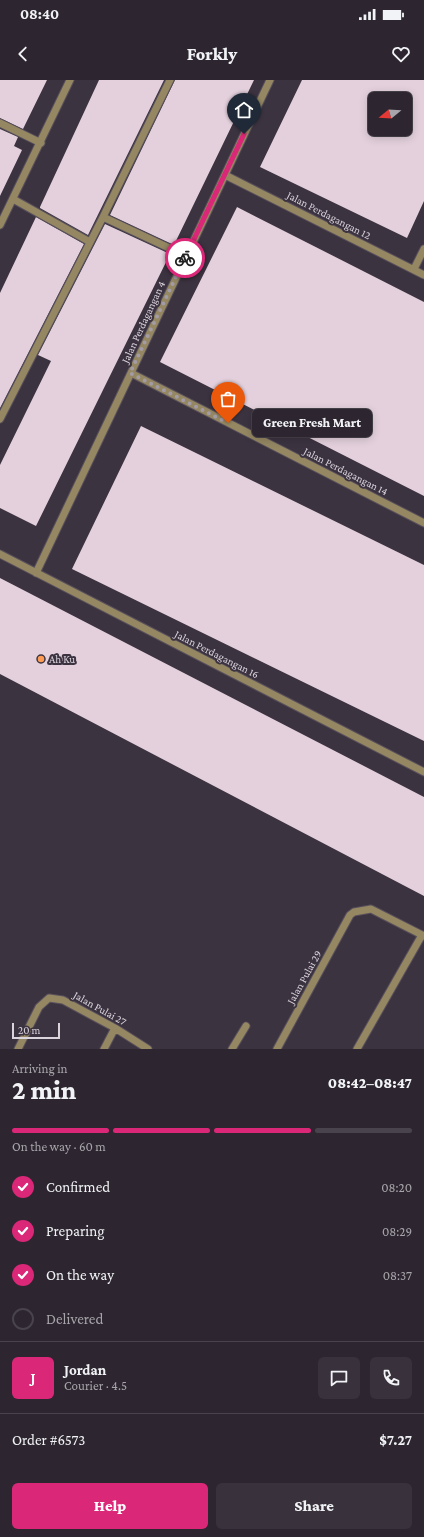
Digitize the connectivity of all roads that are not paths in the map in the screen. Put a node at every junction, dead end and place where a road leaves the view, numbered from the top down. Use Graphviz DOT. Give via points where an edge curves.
graph roads {
  1 [pos="70,80"];
  2 [pos="170,80"];
  3 [pos="270,80"];
  4 [pos="0,123"];
  5 [pos="41,142"];
  6 [pos="225,175"];
  7 [pos="13,198"];
  8 [pos="103,217"];
  9 [pos="0,225"];
  10 [pos="90,242"];
  11 [pos="424,249"];
  12 [pos="186,256"];
  13 [pos="414,269"];
  14 [pos="424,275"];
  15 [pos="130,373"];
  16 [pos="0,419"];
  17 [pos="424,523"];
  18 [pos="0,554"];
  19 [pos="36,573"];
  20 [pos="424,772"];
  21 [pos="423,936"];
  22 [pos="246,1026"];
  23 [pos="115,1028"];
  24 [pos="18,1049"];
  25 [pos="104,1049"];
  26 [pos="148,1049"];
  27 [pos="232,1049"];
  28 [pos="277,1049"];
  29 [pos="357,1049"];
  1 -- 5 [label="street"];
  2 -- 8 [label="street"];
  3 -- 6 [label="street, Jalan Perdagangan 4"];
  4 -- 5 [label="street"];
  5 -- 7 [label="street"];
  6 -- 12 [label="street, Jalan Perdagangan 4"];
  6 -- 13 [label="street, Jalan Perdagangan 12"];
  7 -- 9 [label="street"];
  7 -- 10 [label="street"];
  8 -- 10 [label="street"];
  8 -- 12 [label="street"];
  10 -- 16 [label="street"];
  11 -- 13 [label="street"];
  12 -- 15 [label="street, Jalan Perdagangan 4"];
  13 -- 14 [label="street, Jalan Perdagangan 12"];
  15 -- 17 [label="street, Jalan Perdagangan 14"];
  15 -- 19 [label="street, Jalan Perdagangan 4"];
  18 -- 19 [label="street, Jalan Perdagangan 16"];
  19 -- 20 [label="street, Jalan Perdagangan 16"];
  21 -- 28 [label="street, Jalan Pulai 29" via="371,909 350,915"];
  21 -- 29 [label="street"];
  22 -- 27 [label="street"];
  23 -- 24 [label="street, Jalan Pulai 27" via="63,1000 49,998 39,1007"];
  23 -- 25 [label="street"];
  23 -- 26 [label="street, Jalan Pulai 27"];
}
